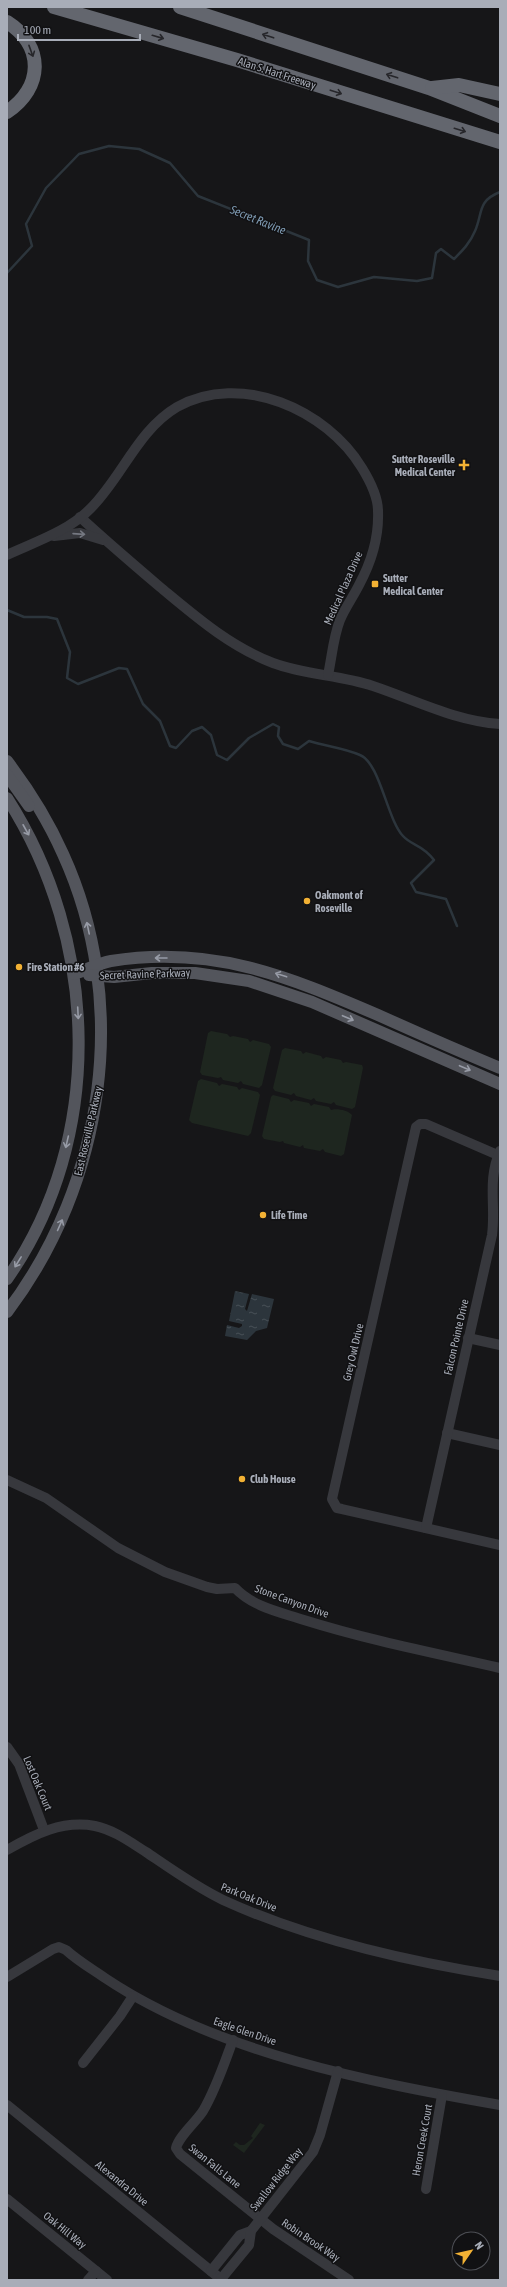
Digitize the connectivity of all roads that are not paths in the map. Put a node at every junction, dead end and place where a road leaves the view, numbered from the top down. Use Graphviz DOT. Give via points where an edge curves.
graph roads {
  1 [pos="54,7"];
  2 [pos="180,7"];
  3 [pos="7,22"];
  4 [pos="429,88"];
  5 [pos="500,94"];
  6 [pos="7,112"];
  7 [pos="500,116"];
  8 [pos="500,142"];
  9 [pos="80,517"];
  10 [pos="46,537"];
  11 [pos="110,544"];
  12 [pos="8,555"];
  13 [pos="328,675"];
  14 [pos="500,724"];
  15 [pos="7,761"];
  16 [pos="7,775"];
  17 [pos="7,798"];
  18 [pos="54,834"];
  19 [pos="96,971"];
  20 [pos="74,974"];
  21 [pos="500,1068"];
  22 [pos="500,1084"];
  23 [pos="499,1154"];
  24 [pos="7,1279"];
  25 [pos="7,1312"];
  26 [pos="468,1338"];
  27 [pos="500,1345"];
  28 [pos="447,1433"];
  29 [pos="500,1445"];
  30 [pos="7,1480"];
  31 [pos="426,1528"];
  32 [pos="500,1545"];
  33 [pos="500,1668"];
  34 [pos="7,1747"];
  35 [pos="44,1830"];
  36 [pos="7,1850"];
  37 [pos="7,1976"];
  38 [pos="500,1976"];
  39 [pos="133,1996"];
  40 [pos="233,2040"];
  41 [pos="83,2063"];
  42 [pos="338,2071"];
  43 [pos="442,2095"];
  44 [pos="500,2105"];
  45 [pos="7,2106"];
  46 [pos="426,2189"];
  47 [pos="7,2198"];
  48 [pos="261,2219"];
  49 [pos="251,2231"];
  50 [pos="229,2250"];
  51 [pos="238,2257"];
  52 [pos="96,2271"];
  53 [pos="211,2271"];
  54 [pos="88,2280"];
  55 [pos="107,2280"];
  56 [pos="221,2280"];
  57 [pos="349,2280"];
  1 -- 8 [label="highway, Alan S. Hart Freeway, one-way" via="237,60"];
  4 -- 2 [label="highway, one-way"];
  3 -- 6 [label="highway, one-way" via="26,39 32,49 35,70 32,87"];
  4 -- 5 [label="highway" via="459,85"];
  4 -- 7 [label="highway"];
  9 -- 10 [label="street, Medical Plaza Drive"];
  9 -- 11 [label="street"];
  9 -- 13 [label="street, Medical Plaza Drive" via="114,482 149,431 167,414 188,402 214,394 250,395 286,405 311,417 338,438 356,459 373,489 378,512 370,560 335,635"];
  10 -- 11 [label="street, one-way" via="80,534"];
  10 -- 12 [label="street, Medical Plaza Drive"];
  11 -- 13 [label="street" via="199,619 240,648 282,666"];
  13 -- 14 [label="street" via="370,685 460,718"];
  15 -- 18 [label="main road, East Roseville Parkway"];
  16 -- 18 [label="main road"];
  17 -- 20 [label="main road, East Roseville Parkway, one-way" via="34,844 50,880"];
  19 -- 18 [label="main road, East Roseville Parkway, one-way" via="86,918 64,854"];
  19 -- 20 [label="main road, Secret Ravine Parkway"];
  21 -- 19 [label="main road, Secret Ravine Parkway, one-way" via="314,988 253,968 226,962 182,958 110,961"];
  19 -- 22 [label="main road, Secret Ravine Parkway, one-way" via="114,977 168,972 249,981 312,1002"];
  25 -- 19 [label="main road, East Roseville Parkway, one-way" via="35,1272 55,1235 77,1182 87,1147 98,1095 102,1040"];
  20 -- 24 [label="main road, East Roseville Parkway, one-way" via="79,1052 67,1143 54,1190 39,1224"];
  23 -- 26 [label="street, Falcon Pointe Drive" via="491,1189 492,1235"];
  23 -- 31 [label="street, Grey Owl Drive" via="426,1124 416,1127 332,1499 337,1508"];
  26 -- 27 [label="street"];
  26 -- 28 [label="street, Falcon Pointe Drive"];
  28 -- 29 [label="street"];
  28 -- 31 [label="street, Falcon Pointe Drive"];
  30 -- 33 [label="street, Stone Canyon Drive" via="46,1498 118,1548 165,1572 207,1587 235,1588 258,1604 349,1634"];
  31 -- 32 [label="street, Grey Owl Drive"];
  34 -- 35 [label="street, Lost Oak Court" via="19,1764"];
  35 -- 36 [label="street, Park Oak Drive"];
  35 -- 38 [label="street, Park Oak Drive" via="71,1825 97,1826 126,1839 206,1892 276,1920 327,1937 422,1962"];
  37 -- 39 [label="street, Eagle Glen Drive" via="59,1947"];
  39 -- 40 [label="street, Eagle Glen Drive" via="174,2017"];
  39 -- 41 [label="street"];
  40 -- 42 [label="street, Eagle Glen Drive"];
  40 -- 48 [label="street, Swan Falls Lane" via="208,2102 196,2122 178,2141 176,2148 180,2154"];
  42 -- 43 [label="street, Eagle Glen Drive"];
  42 -- 48 [label="street, Swallow Ridge Way" via="315,2147"];
  43 -- 44 [label="street, Eagle Glen Drive"];
  43 -- 46 [label="street, Heron Creek Court"];
  45 -- 53 [label="street, Alexandra Drive"];
  47 -- 52 [label="street, Oak Hill Way"];
  48 -- 49 [label="street, Swallow Ridge Way"];
  48 -- 57 [label="street, Robin Brook Way" via="305,2252"];
  49 -- 50 [label="street, Swallow Ridge Way" via="240,2235"];
  49 -- 51 [label="street, Swallow Ridge Way" via="249,2245"];
  50 -- 51 [label="street"];
  50 -- 53 [label="street, Swallow Ridge Way"];
  51 -- 56 [label="street, Swallow Ridge Way"];
  52 -- 54 [label="street"];
  52 -- 55 [label="street, Oak Hill Way"];
  53 -- 56 [label="street, Alexandra Drive"];
}
